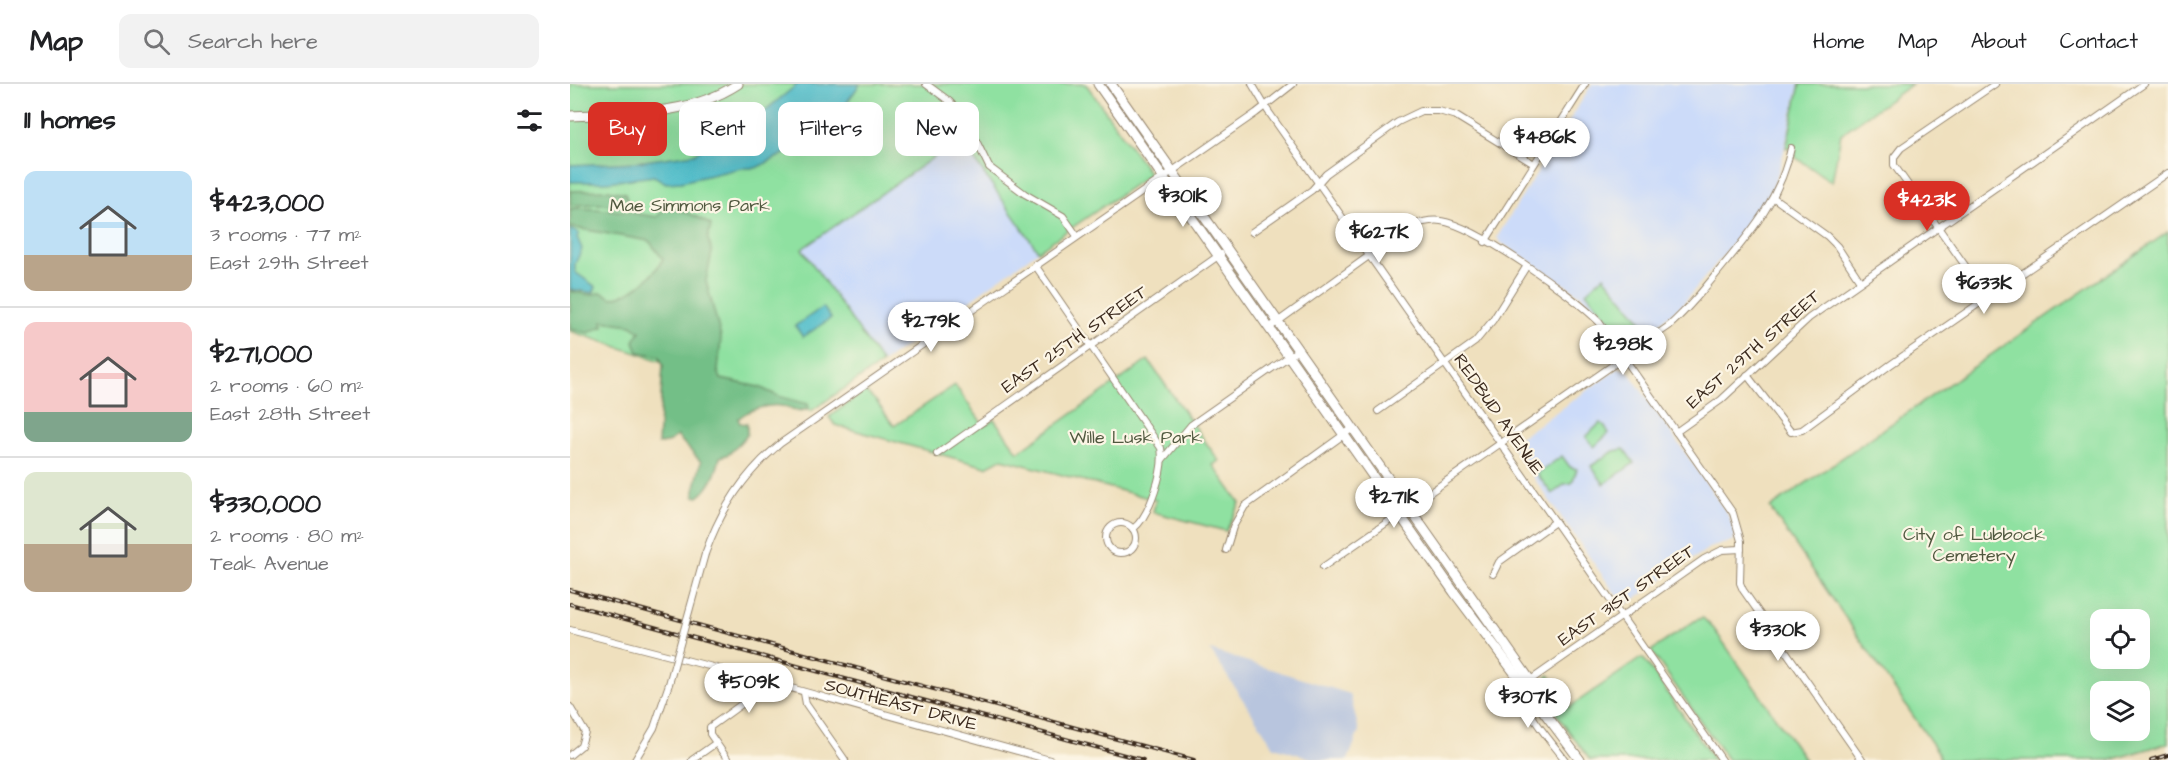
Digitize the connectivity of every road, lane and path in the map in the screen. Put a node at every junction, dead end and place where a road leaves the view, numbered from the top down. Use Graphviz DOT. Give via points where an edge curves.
graph roads {
  1 [pos="738,84"];
  2 [pos="926,84"];
  3 [pos="1098,84"];
  4 [pos="1111,84"];
  5 [pos="1252,84"];
  6 [pos="1293,84"];
  7 [pos="1995,84"];
  8 [pos="2144,84"];
  9 [pos="1583,85"];
  10 [pos="1265,105"];
  11 [pos="570,116"];
  12 [pos="1791,148"];
  13 [pos="1534,164"];
  14 [pos="1173,169"];
  15 [pos="2168,173"];
  16 [pos="1163,176"];
  17 [pos="1318,183"];
  18 [pos="1774,198"];
  19 [pos="1938,227"];
  20 [pos="1252,232"];
  21 [pos="1077,236"];
  22 [pos="1485,242"];
  23 [pos="1228,249"];
  24 [pos="1370,255"];
  25 [pos="1219,256"];
  26 [pos="1035,265"];
  27 [pos="1527,267"];
  28 [pos="1860,281"];
  29 [pos="1988,298"];
  30 [pos="1279,321"];
  31 [pos="1269,328"];
  32 [pos="1090,346"];
  33 [pos="1298,350"];
  34 [pos="1289,356"];
  35 [pos="1624,357"];
  36 [pos="1446,364"];
  37 [pos="1748,375"];
  38 [pos="1378,411"];
  39 [pos="1353,428"];
  40 [pos="1676,432"];
  41 [pos="1344,435"];
  42 [pos="1500,443"];
  43 [pos="937,454"];
  44 [pos="1162,460"];
  45 [pos="1409,506"];
  46 [pos="1399,513"];
  47 [pos="1555,522"];
  48 [pos="1133,529"];
  49 [pos="1741,549"];
  50 [pos="1226,550"];
  51 [pos="1323,567"];
  52 [pos="1493,574"];
  53 [pos="1621,617"];
  54 [pos="570,630"];
  55 [pos="755,678"];
  56 [pos="1526,683"];
  57 [pos="804,693"];
  58 [pos="570,706"];
  59 [pos="588,718"];
  60 [pos="581,723"];
  61 [pos="716,743"];
  62 [pos="570,755"];
  63 [pos="1028,757"];
  64 [pos="635,760"];
  65 [pos="692,760"];
  66 [pos="728,760"];
  67 [pos="845,760"];
  68 [pos="1050,760"];
  69 [pos="1565,760"];
  70 [pos="1580,760"];
  71 [pos="1722,760"];
  72 [pos="1862,760"];
  1 -- 11 [label="main road" via="711,99 679,109"];
  2 -- 21 [label="street" via="965,118 989,167 1064,216"];
  3 -- 16 [label="main road"];
  4 -- 14 [label="main road"];
  5 -- 10 [label="street, REDBUD AVENUE"];
  6 -- 10 [label="street"];
  7 -- 19 [label="street" via="1901,148 1894,157 1894,165"];
  8 -- 19 [label="street, EAST 29TH STREET"];
  9 -- 13 [label="street"];
  10 -- 14 [label="street"];
  10 -- 17 [label="street, REDBUD AVENUE"];
  12 -- 18 [label="street"];
  13 -- 17 [label="street" via="1463,119 1429,110 1404,118"];
  13 -- 22 [label="street"];
  14 -- 16 [label="street"];
  14 -- 23 [label="main road"];
  15 -- 29 [label="street"];
  16 -- 21 [label="street"];
  16 -- 25 [label="main road"];
  17 -- 20 [label="street"];
  17 -- 24 [label="street, REDBUD AVENUE"];
  18 -- 28 [label="street" via="1827,236"];
  18 -- 35 [label="street" via="1756,226 1689,307"];
  19 -- 28 [label="street, EAST 29TH STREET"];
  19 -- 29 [label="street"];
  21 -- 26 [label="street"];
  22 -- 24 [label="street" via="1459,226 1432,220 1409,227"];
  22 -- 27 [label="street"];
  23 -- 25 [label="street, EAST 25TH STREET"];
  23 -- 30 [label="main road"];
  24 -- 30 [label="street"];
  24 -- 36 [label="street, REDBUD AVENUE"];
  25 -- 31 [label="main road"];
  25 -- 32 [label="street, EAST 25TH STREET"];
  26 -- 32 [label="street"];
  26 -- 64 [label="street, bridge" via="769,453 732,497 705,554 654,728"];
  27 -- 35 [label="street" via="1586,308"];
  27 -- 36 [label="street" via="1484,332"];
  28 -- 37 [label="street, EAST 29TH STREET" via="1809,318"];
  29 -- 37 [label="street" via="1802,430 1793,432"];
  30 -- 31 [label="street"];
  30 -- 33 [label="main road"];
  31 -- 34 [label="main road"];
  32 -- 43 [label="street, EAST 25TH STREET"];
  32 -- 44 [label="street" via="1158,443"];
  33 -- 34 [label="street"];
  33 -- 39 [label="main road"];
  34 -- 41 [label="main road"];
  34 -- 44 [label="street" via="1191,426"];
  35 -- 40 [label="street"];
  35 -- 42 [label="street"];
  36 -- 38 [label="street"];
  36 -- 42 [label="street, REDBUD AVENUE"];
  37 -- 40 [label="street, EAST 29TH STREET"];
  39 -- 41 [label="street"];
  39 -- 45 [label="main road"];
  40 -- 49 [label="street" via="1733,513"];
  41 -- 46 [label="main road"];
  41 -- 50 [label="street" via="1245,506"];
  42 -- 45 [label="street"];
  42 -- 47 [label="street, REDBUD AVENUE"];
  44 -- 48 [label="street" via="1148,511"];
  45 -- 46 [label="street"];
  45 -- 56 [label="main road"];
  46 -- 51 [label="street"];
  46 -- 56 [label="main road"];
  47 -- 52 [label="street" via="1499,562"];
  47 -- 53 [label="street, REDBUD AVENUE"];
  48 -- 48 [label="street" via="1122,523 1113,526 1106,537 1110,549 1120,554 1131,550 1136,539"];
  49 -- 53 [label="street, EAST 31ST STREET" via="1713,553"];
  49 -- 72 [label="street" via="1743,590"];
  53 -- 56 [label="street, EAST 31ST STREET"];
  53 -- 71 [label="street, REDBUD AVENUE"];
  54 -- 55 [label="street, SOUTHEAST DRIVE"];
  55 -- 57 [label="street, SOUTHEAST DRIVE"];
  55 -- 61 [label="street" via="746,701 710,727"];
  56 -- 69 [label="street" via="1522,695 1529,710"];
  56 -- 70 [label="main road"];
  57 -- 63 [label="street, SOUTHEAST DRIVE"];
  57 -- 67 [label="street" via="806,704"];
  58 -- 60 [label="street"];
  59 -- 60 [label="street"];
  60 -- 62 [label="street" via="585,732 581,746"];
  61 -- 65 [label="street"];
  61 -- 66 [label="street"];
  63 -- 68 [label="street, SOUTHEAST DRIVE"];
}
